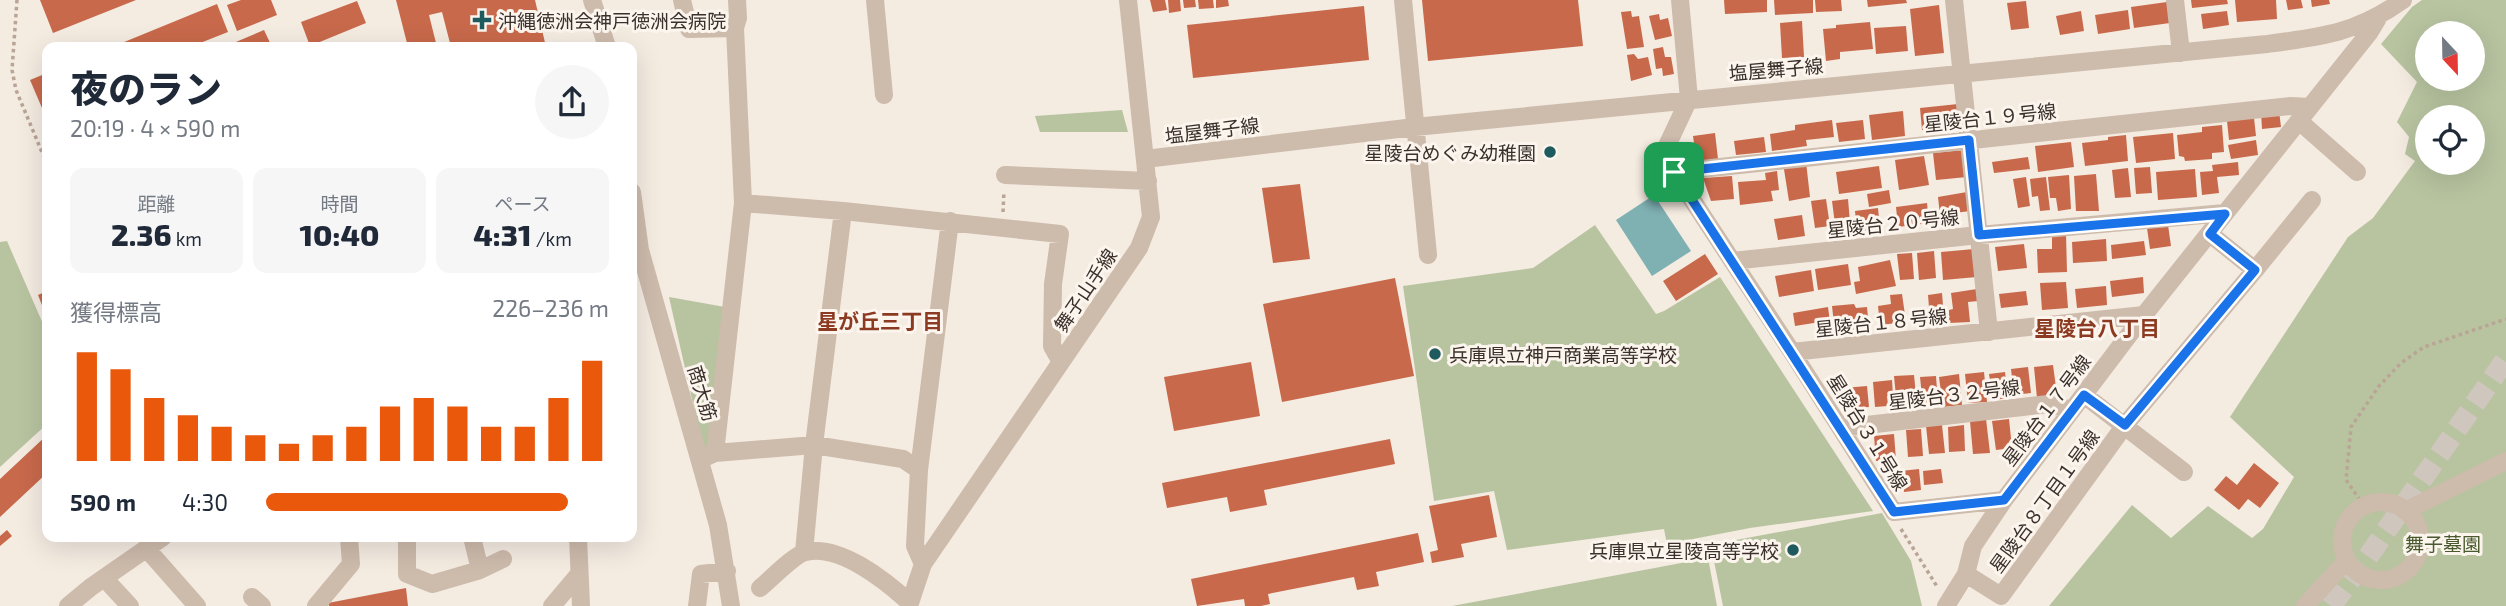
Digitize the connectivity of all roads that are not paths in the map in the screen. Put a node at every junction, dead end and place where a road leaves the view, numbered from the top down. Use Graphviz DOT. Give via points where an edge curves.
graph roads {
  1 [pos="592,0"];
  2 [pos="682,0"];
  3 [pos="737,0"];
  4 [pos="875,0"];
  5 [pos="1128,0"];
  6 [pos="1403,0"];
  7 [pos="1680,0"];
  8 [pos="1954,0"];
  9 [pos="2175,0"];
  10 [pos="2403,0"];
  11 [pos="2378,18"];
  12 [pos="735,28"];
  13 [pos="605,42"];
  14 [pos="2181,54"];
  15 [pos="1962,73"];
  16 [pos="884,95"];
  17 [pos="1689,99"];
  18 [pos="2305,114"];
  19 [pos="1415,127"];
  20 [pos="1969,140"];
  21 [pos="1145,159"];
  22 [pos="1674,172"];
  23 [pos="2357,172"];
  24 [pos="1005,175"];
  25 [pos="1148,181"];
  26 [pos="2312,200"];
  27 [pos="743,203"];
  28 [pos="843,211"];
  29 [pos="2225,214"];
  30 [pos="950,221"];
  31 [pos="637,228"];
  32 [pos="2210,234"];
  33 [pos="1979,235"];
  34 [pos="1428,255"];
  35 [pos="1732,261"];
  36 [pos="2255,270"];
  37 [pos="2144,315"];
  38 [pos="1989,332"];
  39 [pos="1792,352"];
  40 [pos="1061,362"];
  41 [pos="2084,395"];
  42 [pos="2072,410"];
  43 [pos="2125,425"];
  44 [pos="1841,428"];
  45 [pos="814,445"];
  46 [pos="708,456"];
  47 [pos="2506,461"];
  48 [pos="919,470"];
  49 [pos="2184,472"];
  50 [pos="2004,500"];
  51 [pos="2405,511"];
  52 [pos="155,542"];
  53 [pos="349,542"];
  54 [pos="407,542"];
  55 [pos="473,542"];
  56 [pos="578,542"];
  57 [pos="146,548"];
  58 [pos="804,552"];
  59 [pos="503,559"];
  60 [pos="2347,561"];
  61 [pos="923,564"];
  62 [pos="480,570"];
  63 [pos="727,571"];
  64 [pos="579,574"];
  65 [pos="1966,574"];
  66 [pos="104,578"];
  67 [pos="760,588"];
  68 [pos="1948,602"];
  69 [pos="909,604"];
  70 [pos="68,606"];
  71 [pos="130,606"];
  72 [pos="197,606"];
  73 [pos="316,606"];
  74 [pos="552,606"];
  75 [pos="581,606"];
  76 [pos="697,606"];
  77 [pos="731,606"];
  78 [pos="2305,606"];
  1 -- 13 [label="street"];
  2 -- 12 [label="street" via="689,29"];
  3 -- 12 [label="street"];
  4 -- 16 [label="street"];
  5 -- 21 [label="street, 舞子山手線"];
  6 -- 19 [label="street"];
  7 -- 17 [label="street"];
  8 -- 15 [label="street"];
  9 -- 14 [label="street"];
  10 -- 11 [label="street, 塩屋舞子線"];
  11 -- 14 [label="street, 塩屋舞子線" via="2329,36"];
  11 -- 18 [label="street, 星陵台１７号線"];
  12 -- 27 [label="street"];
  14 -- 15 [label="street, 塩屋舞子線"];
  15 -- 17 [label="street, 塩屋舞子線"];
  15 -- 20 [label="street"];
  17 -- 19 [label="street, 塩屋舞子線"];
  17 -- 22 [label="street, 星陵台１８号線" via="1665,150"];
  18 -- 20 [label="street, 星陵台１９号線" via="2290,106"];
  18 -- 23 [label="street"];
  18 -- 29 [label="street, 星陵台１７号線"];
  19 -- 21 [label="street, 塩屋舞子線"];
  19 -- 34 [label="street"];
  20 -- 22 [label="street, 星陵台１９号線"];
  20 -- 33 [label="street"];
  21 -- 25 [label="street, 舞子山手線"];
  22 -- 35 [label="street, 星陵台１８号線"];
  24 -- 25 [label="street"];
  25 -- 40 [label="street, 舞子山手線" via="1151,217 1139,248"];
  26 -- 36 [label="street, 星陵台８丁目１号線"];
  27 -- 28 [label="street"];
  27 -- 46 [label="street"];
  28 -- 30 [label="street"];
  28 -- 45 [label="street"];
  29 -- 32 [label="street, 星陵台１７号線"];
  29 -- 33 [label="street, 星陵台２０号線"];
  30 -- 40 [label="street" via="1060,234 1052,346"];
  30 -- 48 [label="street"];
  31 -- 46 [label="street, 商大筋" via="640,250"];
  32 -- 36 [label="street"];
  32 -- 37 [label="street, 星陵台１７号線"];
  33 -- 35 [label="street, 星陵台２０号線"];
  33 -- 38 [label="street"];
  35 -- 39 [label="street, 星陵台１８号線"];
  36 -- 43 [label="street, 星陵台８丁目１号線"];
  37 -- 38 [label="street, 星陵台１８号線"];
  37 -- 41 [label="street, 星陵台１７号線"];
  38 -- 39 [label="street, 星陵台１８号線"];
  39 -- 44 [label="street, 星陵台３１号線"];
  40 -- 61 [label="street, 舞子山手線"];
  41 -- 42 [label="street, 星陵台１７号線"];
  41 -- 43 [label="street"];
  42 -- 44 [label="street, 星陵台３２号線" via="2049,404"];
  42 -- 50 [label="street, 星陵台１７号線"];
  43 -- 49 [label="street"];
  43 -- 65 [label="street, 星陵台８丁目１号線" via="2001,596"];
  44 -- 50 [label="street, 星陵台３１号線" via="1894,512"];
  45 -- 46 [label="street"];
  45 -- 48 [label="street" via="903,459"];
  45 -- 58 [label="street"];
  46 -- 63 [label="street, 商大筋"];
  47 -- 51 [label="street"];
  48 -- 61 [label="street" via="915,546"];
  50 -- 65 [label="street, 星陵台１７号線" via="1973,546"];
  51 -- 60 [label="street" via="2385,502 2364,506 2343,530"];
  51 -- 60 [label="street" via="2418,530 2419,542 2412,564 2403,572 2372,579"];
  52 -- 57 [label="street"];
  53 -- 73 [label="street" via="351,564"];
  54 -- 62 [label="street" via="407,574 432,584"];
  55 -- 62 [label="street"];
  56 -- 64 [label="street"];
  57 -- 66 [label="street"];
  57 -- 72 [label="street"];
  58 -- 67 [label="street"];
  58 -- 69 [label="street" via="824,551 868,568"];
  59 -- 62 [label="street"];
  60 -- 78 [label="street"];
  61 -- 69 [label="street"];
  63 -- 76 [label="street" via="701,574"];
  63 -- 77 [label="street, 商大筋"];
  64 -- 74 [label="street"];
  64 -- 75 [label="street"];
  65 -- 68 [label="street, 星陵台１７号線"];
  66 -- 70 [label="street"];
  66 -- 71 [label="street"];
}
